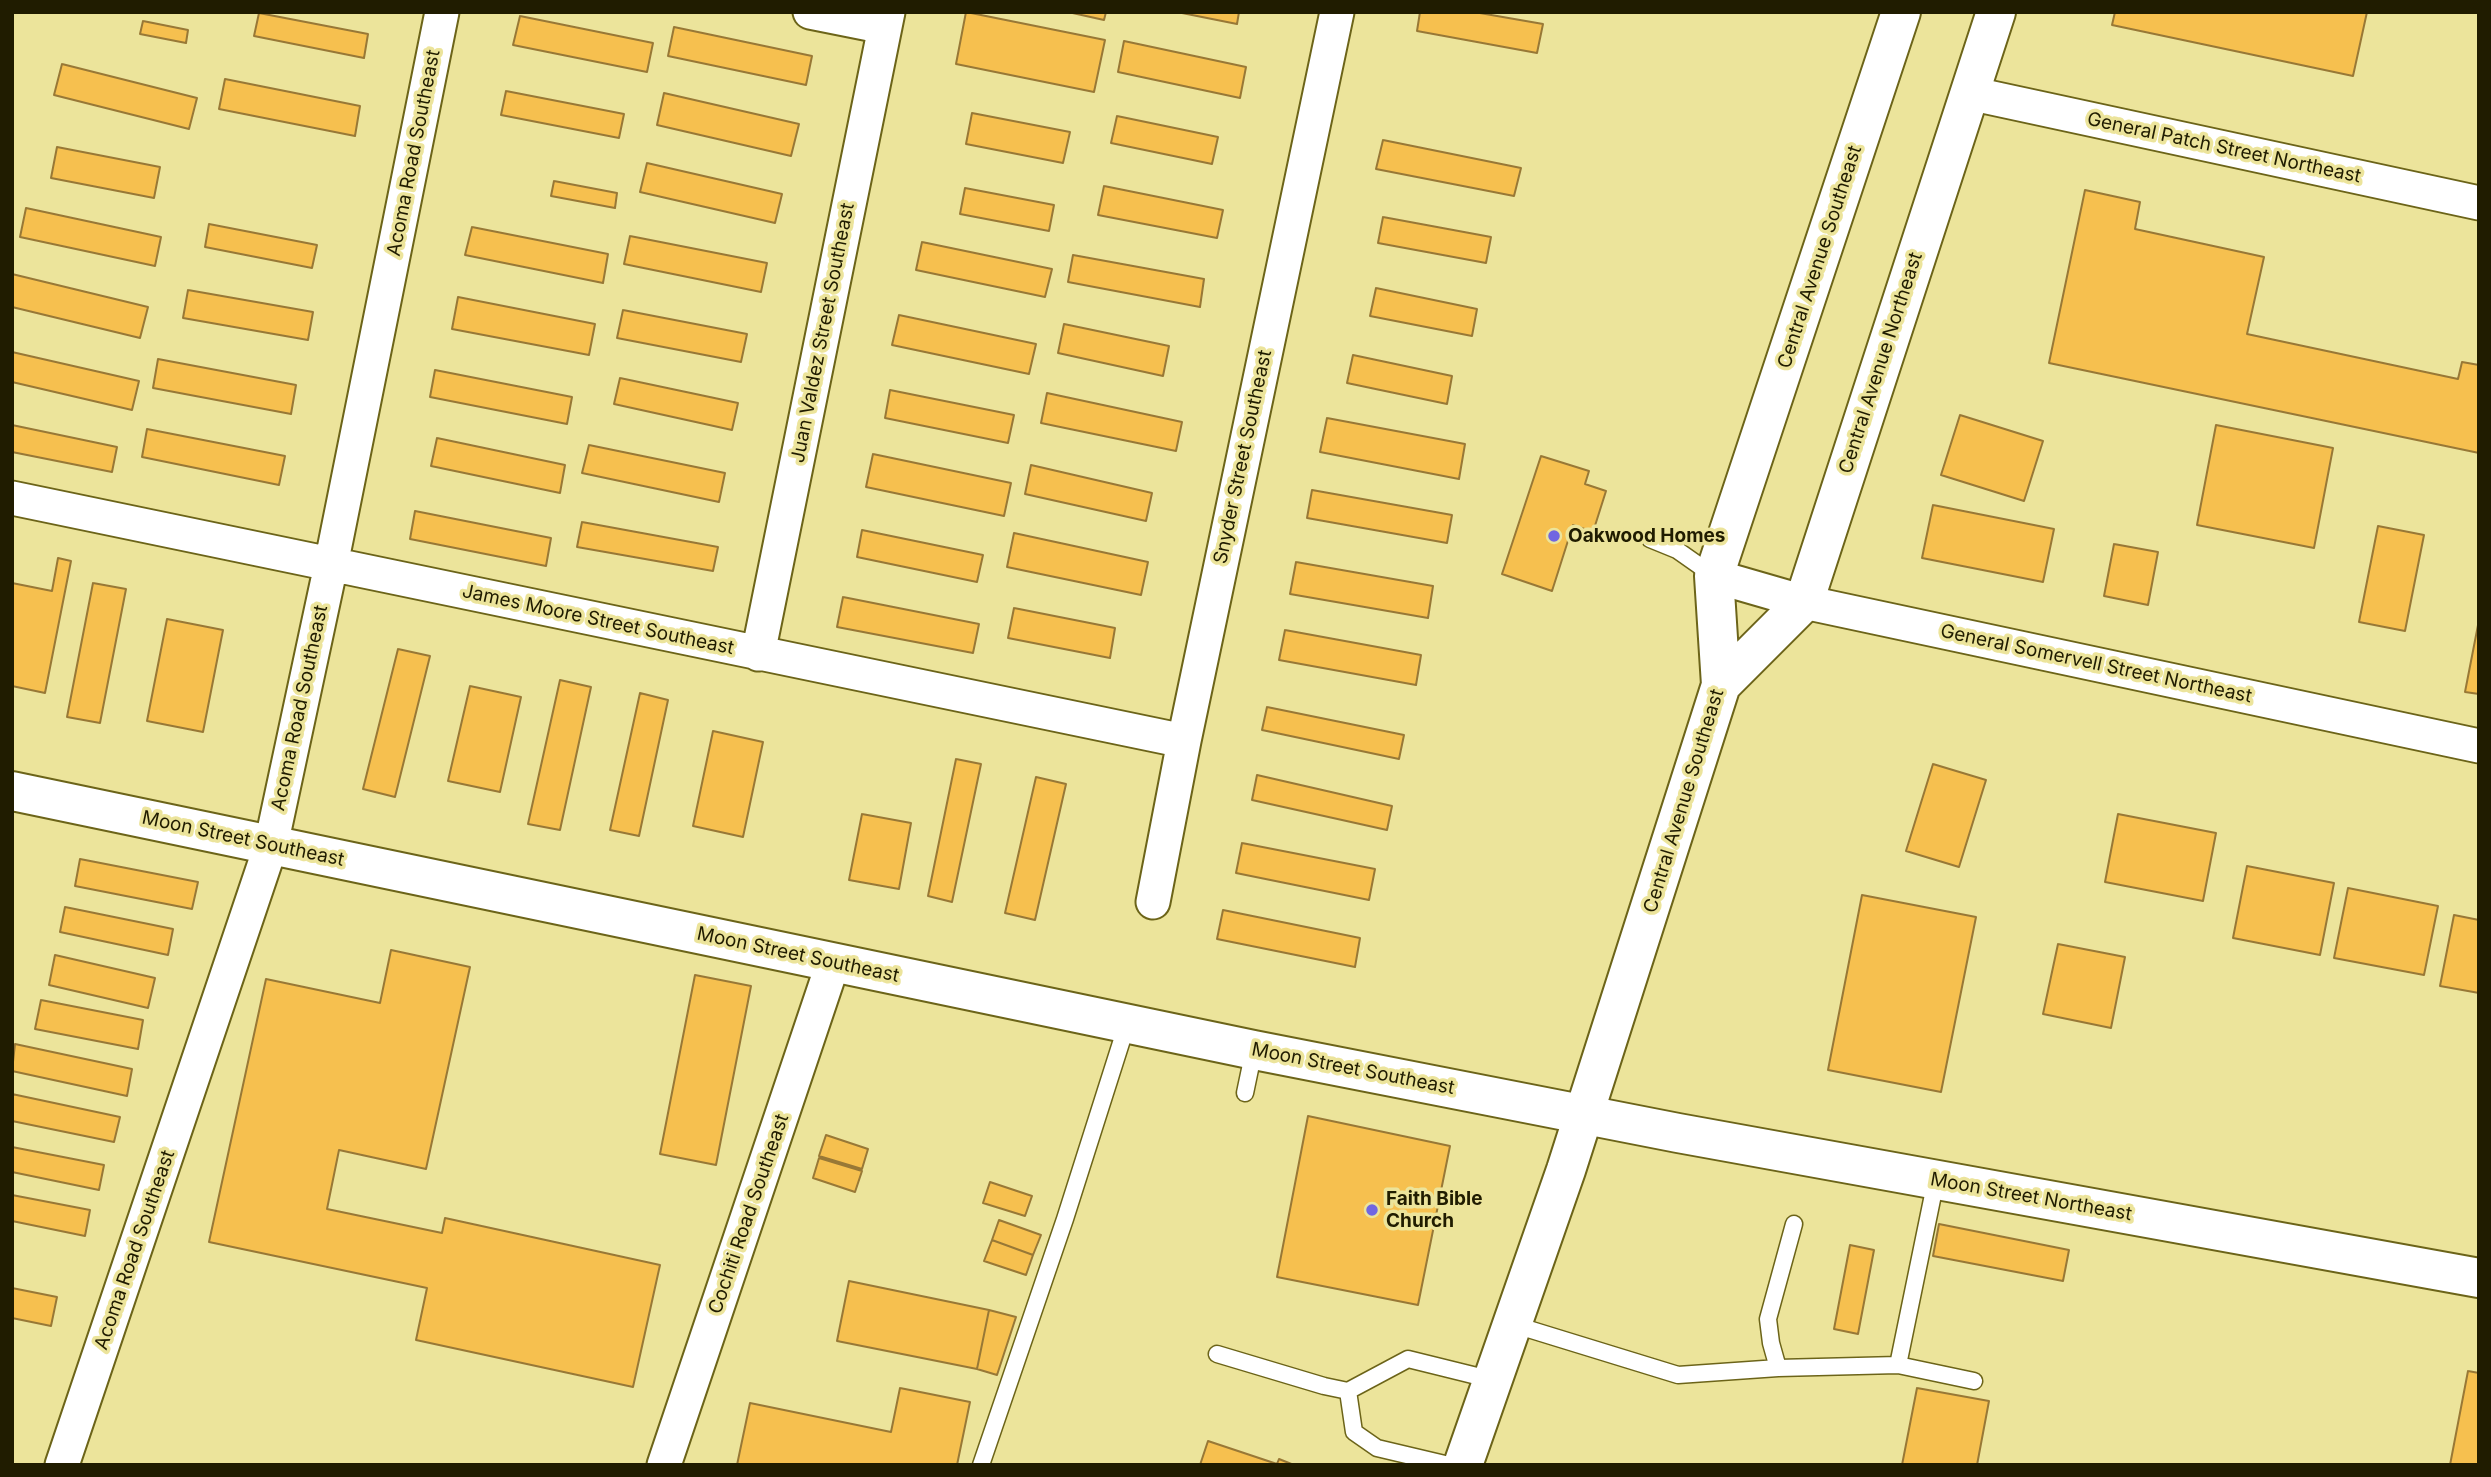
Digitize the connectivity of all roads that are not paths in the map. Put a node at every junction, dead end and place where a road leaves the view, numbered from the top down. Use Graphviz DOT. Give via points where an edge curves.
graph roads {
  1 [pos="442,12"];
  2 [pos="810,12"];
  3 [pos="1337,12"];
  4 [pos="1901,12"];
  5 [pos="1996,12"];
  6 [pos="887,20"];
  7 [pos="1969,93"];
  8 [pos="2479,203"];
  9 [pos="12,498"];
  10 [pos="1650,539"];
  11 [pos="331,565"];
  12 [pos="1714,576"];
  13 [pos="1804,602"];
  14 [pos="758,654"];
  15 [pos="1721,685"];
  16 [pos="1184,741"];
  17 [pos="2479,746"];
  18 [pos="12,791"];
  19 [pos="271,845"];
  20 [pos="1153,902"];
  21 [pos="833,963"];
  22 [pos="1127,1024"];
  23 [pos="1254,1049"];
  24 [pos="1245,1093"];
  25 [pos="1584,1114"];
  26 [pos="1937,1180"];
  27 [pos="1794,1224"];
  28 [pos="2479,1279"];
  29 [pos="1512,1324"];
  30 [pos="1217,1354"];
  31 [pos="1898,1365"];
  32 [pos="1778,1368"];
  33 [pos="1493,1380"];
  34 [pos="1974,1381"];
  35 [pos="1348,1391"];
  36 [pos="62,1465"];
  37 [pos="664,1465"];
  38 [pos="981,1465"];
  39 [pos="1449,1465"];
  40 [pos="1464,1465"];
  1 -- 11 [label="street, Acoma Road Southeast"];
  2 -- 6 [label="street"];
  3 -- 16 [label="street, Snyder Street Southeast"];
  4 -- 12 [label="street, Central Avenue Southeast"];
  5 -- 7 [label="street, Central Avenue Northeast"];
  6 -- 14 [label="street, Juan Valdez Street Southeast"];
  7 -- 8 [label="street, General Patch Street Northeast"];
  7 -- 13 [label="street, Central Avenue Northeast"];
  9 -- 11 [label="street, James Moore Street Southeast"];
  10 -- 12 [label="lane" via="1678,550"];
  11 -- 14 [label="street, James Moore Street Southeast"];
  11 -- 19 [label="street, Acoma Road Southeast"];
  12 -- 13 [label="street, General Somervell Street Northeast"];
  12 -- 15 [label="street, Central Avenue Southeast"];
  13 -- 15 [label="street, Central Avenue Northeast"];
  13 -- 17 [label="street, General Somervell Street Northeast"];
  14 -- 16 [label="street, James Moore Street Southeast"];
  15 -- 25 [label="street, Central Avenue Southeast"];
  16 -- 20 [label="street, Snyder Street Southeast"];
  18 -- 19 [label="street, Moon Street Southeast"];
  19 -- 21 [label="street, Moon Street Southeast"];
  19 -- 36 [label="street, Acoma Road Southeast"];
  21 -- 22 [label="street, Moon Street Southeast"];
  21 -- 37 [label="street, Cochiti Road Southeast"];
  22 -- 23 [label="street, Moon Street Southeast"];
  22 -- 38 [label="lane"];
  23 -- 24 [label="lane"];
  23 -- 25 [label="street, Moon Street Southeast"];
  25 -- 26 [label="street, Moon Street Northeast"];
  25 -- 29 [label="street, Central Avenue Southeast"];
  26 -- 28 [label="street, Moon Street Northeast"];
  26 -- 31 [label="lane"];
  27 -- 32 [label="lane" via="1769,1319"];
  29 -- 32 [label="lane" via="1678,1374"];
  29 -- 33 [label="street, Central Avenue Southeast"];
  30 -- 35 [label="lane"];
  31 -- 32 [label="lane"];
  31 -- 34 [label="lane"];
  33 -- 35 [label="lane" via="1408,1359"];
  33 -- 40 [label="street, Central Avenue Southeast"];
  35 -- 39 [label="lane" via="1354,1432 1377,1448"];
}
